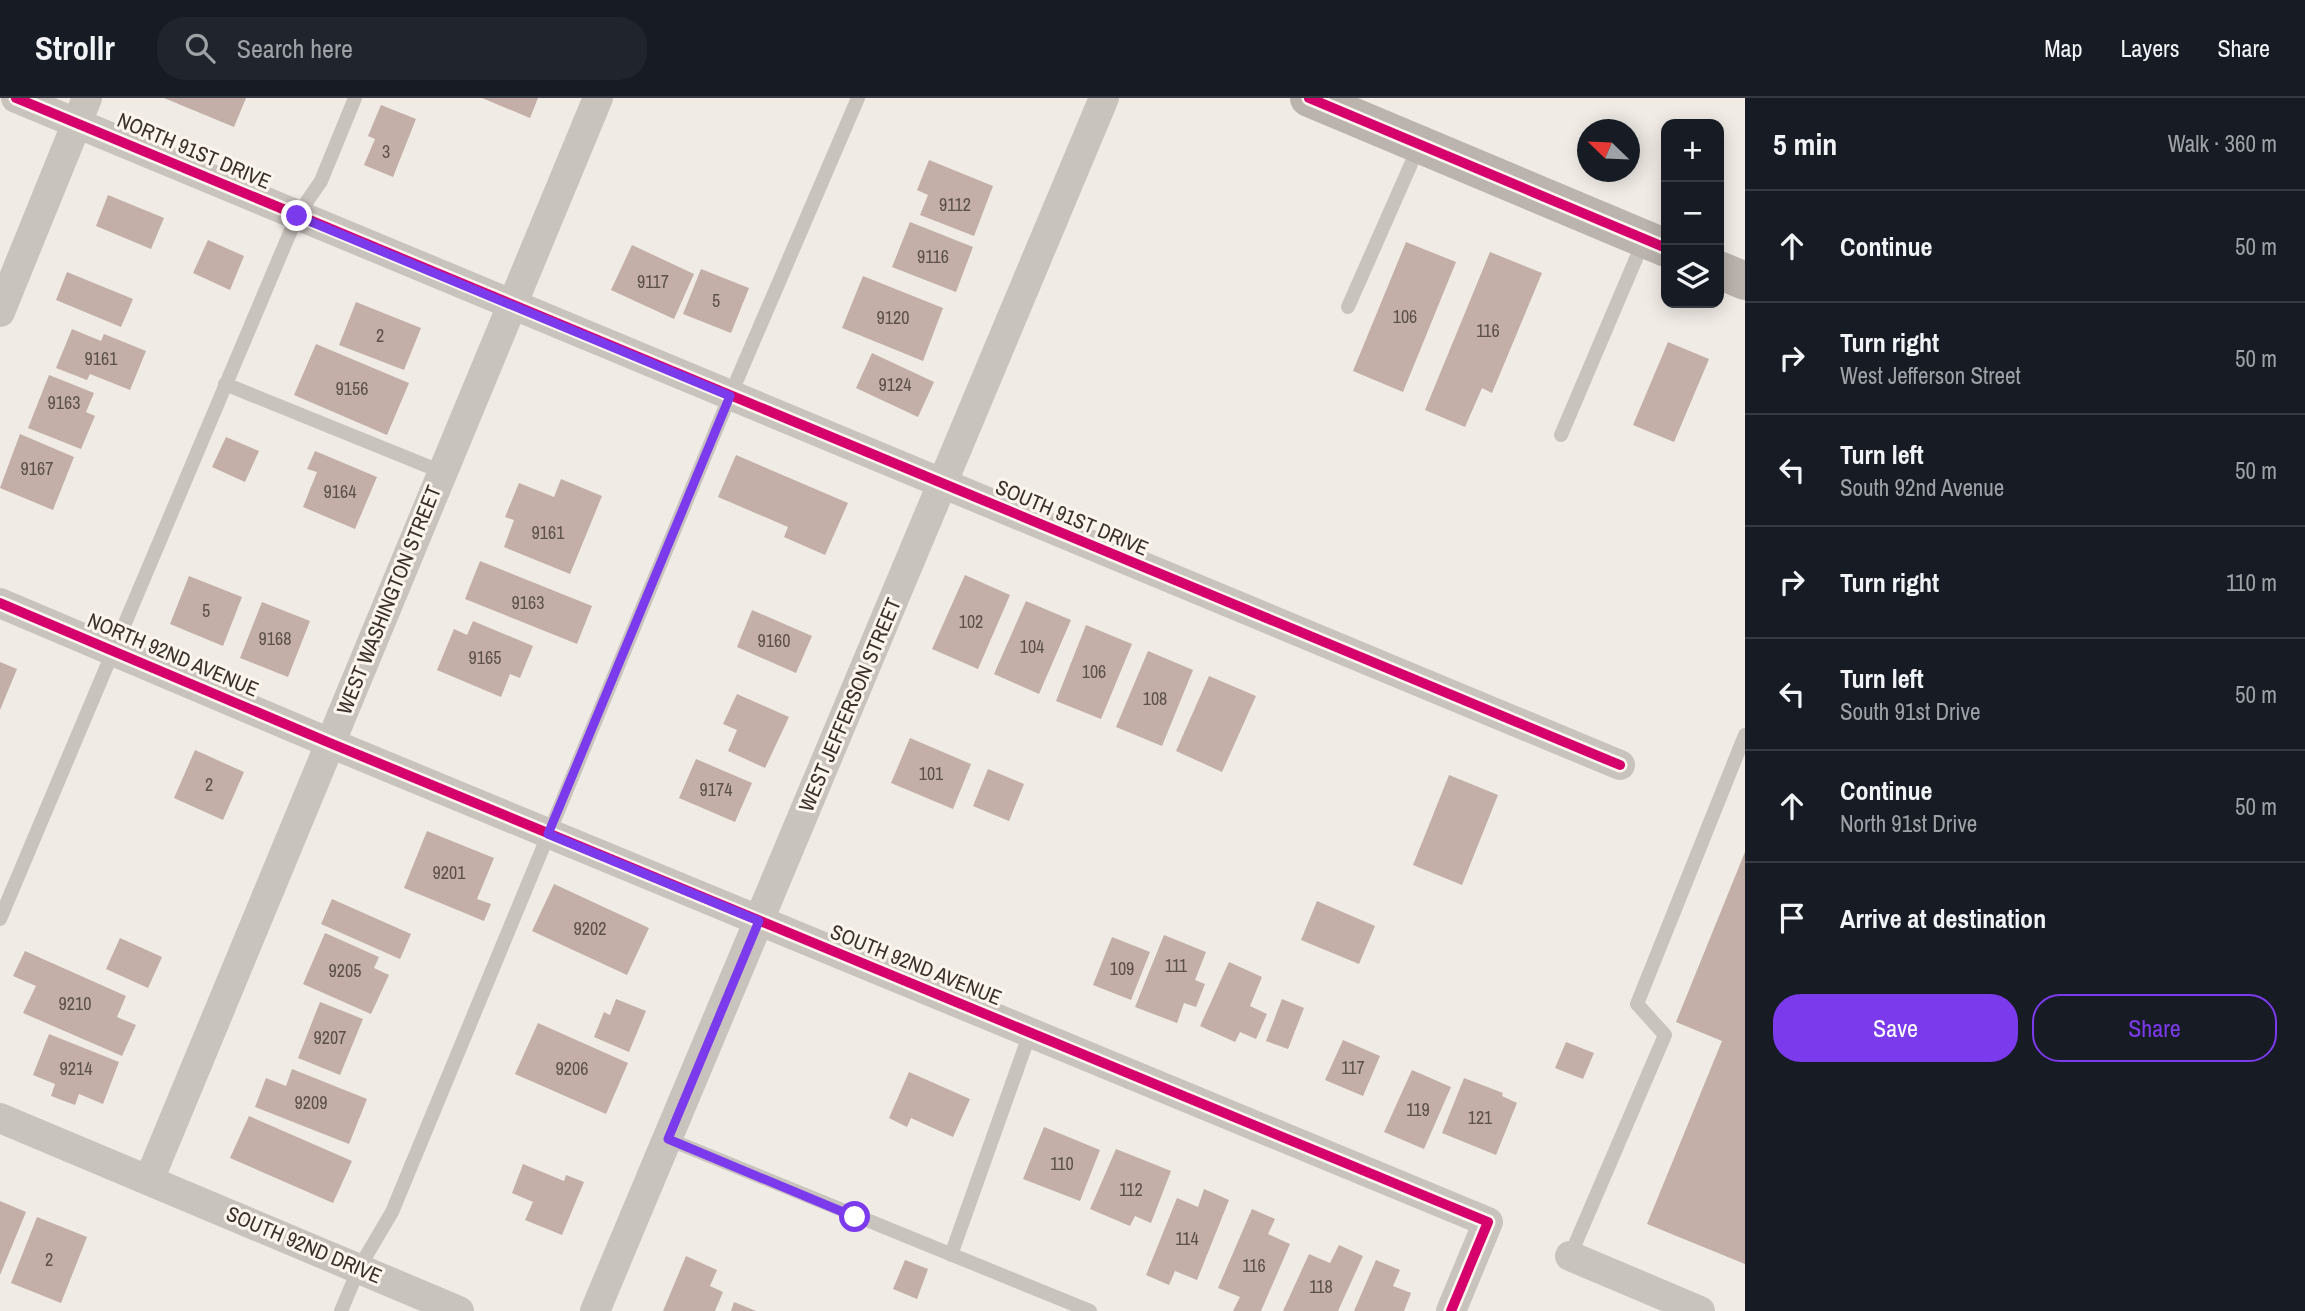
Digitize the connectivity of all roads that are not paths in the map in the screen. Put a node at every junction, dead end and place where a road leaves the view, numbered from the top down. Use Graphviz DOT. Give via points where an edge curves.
graph roads {
  1 [pos="16,98"];
  2 [pos="355,98"];
  3 [pos="598,98"];
  4 [pos="858,98"];
  5 [pos="1104,98"];
  6 [pos="1309,98"];
  7 [pos="82,111"];
  8 [pos="1420,144"];
  9 [pos="297,216"];
  10 [pos="1655,243"];
  11 [pos="1724,272"];
  12 [pos="1745,281"];
  13 [pos="511,305"];
  14 [pos="1348,307"];
  15 [pos="0,312"];
  16 [pos="225,384"];
  17 [pos="730,396"];
  18 [pos="1562,435"];
  19 [pos="442,472"];
  20 [pos="942,485"];
  21 [pos="0,603"];
  22 [pos="112,650"];
  23 [pos="1745,735"];
  24 [pos="330,743"];
  25 [pos="1620,765"];
  26 [pos="548,834"];
  27 [pos="0,919"];
  28 [pos="759,921"];
  29 [pos="1030,1033"];
  30 [pos="0,1118"];
  31 [pos="668,1139"];
  32 [pos="149,1180"];
  33 [pos="951,1255"];
  34 [pos="1570,1256"];
  35 [pos="359,1268"];
  36 [pos="1684,1308"];
  37 [pos="341,1311"];
  38 [pos="459,1311"];
  39 [pos="595,1311"];
  40 [pos="1090,1311"];
  41 [pos="1451,1311"];
  1 -- 7 [label="street, NORTH 91ST DRIVE"];
  2 -- 9 [label="lane" via="321,181"];
  3 -- 13 [label="street, WEST WASHINGTON STREET"];
  4 -- 17 [label="lane"];
  5 -- 20 [label="street, WEST JEFFERSON STREET"];
  6 -- 8 [label="main road"];
  7 -- 9 [label="street, NORTH 91ST DRIVE"];
  7 -- 15 [label="street"];
  8 -- 10 [label="main road"];
  8 -- 14 [label="lane"];
  9 -- 13 [label="street, NORTH 91ST DRIVE"];
  9 -- 16 [label="lane"];
  10 -- 18 [label="lane"];
  11 -- 12 [label="main road"];
  13 -- 17 [label="street, SOUTH 91ST DRIVE"];
  13 -- 19 [label="street, WEST WASHINGTON STREET"];
  16 -- 19 [label="lane"];
  16 -- 22 [label="lane"];
  17 -- 20 [label="street, SOUTH 91ST DRIVE"];
  17 -- 26 [label="lane"];
  19 -- 24 [label="street, WEST WASHINGTON STREET"];
  20 -- 25 [label="street, SOUTH 91ST DRIVE"];
  20 -- 28 [label="street, WEST JEFFERSON STREET"];
  21 -- 22 [label="street, NORTH 92ND AVENUE"];
  22 -- 24 [label="street, NORTH 92ND AVENUE"];
  22 -- 27 [label="lane"];
  23 -- 34 [label="lane" via="1637,1004 1665,1035"];
  24 -- 26 [label="street, SOUTH 92ND AVENUE"];
  24 -- 32 [label="street, WEST WASHINGTON STREET"];
  26 -- 28 [label="street, SOUTH 92ND AVENUE"];
  26 -- 35 [label="lane" via="391,1212"];
  28 -- 29 [label="street, SOUTH 92ND AVENUE"];
  28 -- 31 [label="street, WEST JEFFERSON STREET"];
  29 -- 33 [label="lane"];
  29 -- 41 [label="street, SOUTH 92ND AVENUE" via="1488,1222"];
  30 -- 32 [label="street, SOUTH 92ND DRIVE"];
  31 -- 33 [label="lane"];
  31 -- 39 [label="street, WEST JEFFERSON STREET"];
  32 -- 35 [label="street, SOUTH 92ND DRIVE"];
  33 -- 40 [label="lane"];
  34 -- 36 [label="street"];
  35 -- 37 [label="lane"];
  35 -- 38 [label="street, SOUTH 92ND DRIVE"];
}
